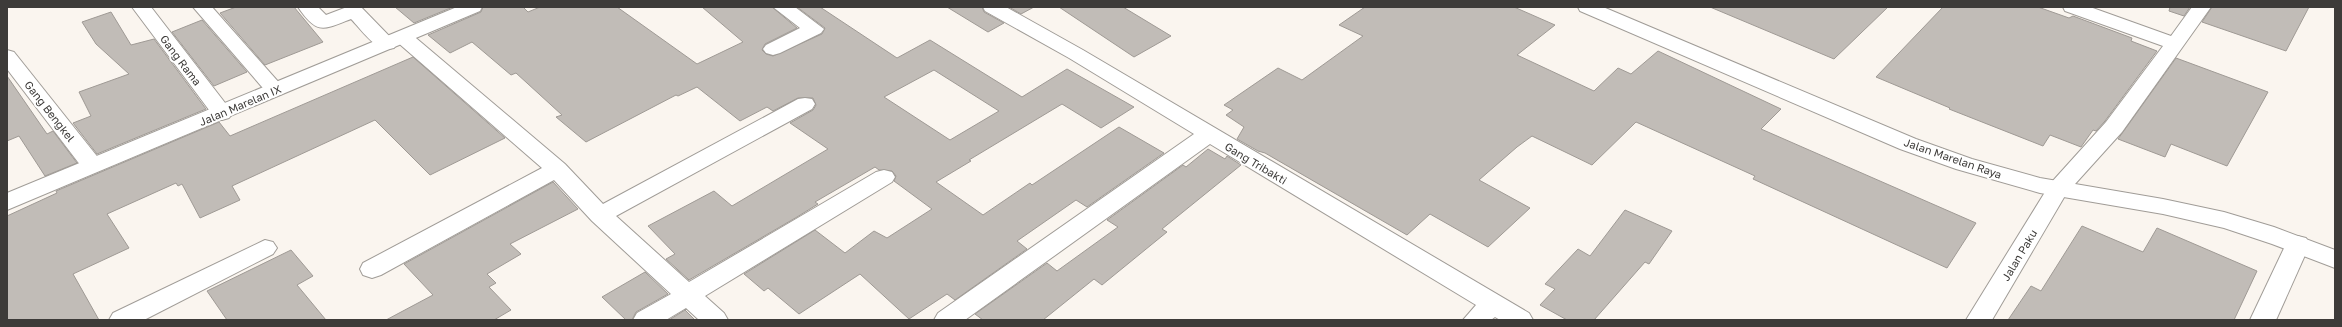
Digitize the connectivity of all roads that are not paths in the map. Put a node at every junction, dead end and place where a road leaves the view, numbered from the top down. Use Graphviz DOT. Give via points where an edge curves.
graph roads {
  1 [pos="141,7"];
  2 [pos="202,7"];
  3 [pos="307,7"];
  4 [pos="473,7"];
  5 [pos="782,7"];
  6 [pos="992,7"];
  7 [pos="1587,7"];
  8 [pos="2072,7"];
  9 [pos="2202,7"];
  10 [pos="395,40"];
  11 [pos="2175,44"];
  12 [pos="773,49"];
  13 [pos="7,56"];
  14 [pos="275,90"];
  15 [pos="805,104"];
  16 [pos="222,113"];
  17 [pos="1208,134"];
  18 [pos="92,165"];
  19 [pos="557,169"];
  20 [pos="884,177"];
  21 [pos="2058,189"];
  22 [pos="7,202"];
  23 [pos="600,215"];
  24 [pos="2298,244"];
  25 [pos="265,248"];
  26 [pos="2335,260"];
  27 [pos="372,269"];
  28 [pos="689,295"];
  29 [pos="1484,312"];
  30 [pos="122,320"];
  31 [pos="646,320"];
  32 [pos="715,320"];
  33 [pos="947,320"];
  34 [pos="1520,320"];
  35 [pos="1979,320"];
  36 [pos="2263,320"];
  1 -- 16 [label="street, Gang Rama"];
  2 -- 14 [label="street"];
  3 -- 10 [label="street" via="323,23 354,11"];
  4 -- 10 [label="street, Jalan Marelan IX"];
  5 -- 12 [label="street" via="814,29"];
  6 -- 17 [label="street, Gang Tribakti" via="1076,54"];
  7 -- 21 [label="street, Jalan Marelan Raya" via="1908,144 1965,164"];
  8 -- 11 [label="street"];
  9 -- 11 [label="street, Jalan Paku"];
  10 -- 14 [label="street, Jalan Marelan IX"];
  10 -- 19 [label="street"];
  11 -- 21 [label="street, Jalan Paku" via="2114,127"];
  13 -- 18 [label="street, Gang Bengkel"];
  14 -- 16 [label="street, Jalan Marelan IX"];
  15 -- 23 [label="street"];
  16 -- 18 [label="street, Jalan Marelan IX"];
  17 -- 29 [label="street, Gang Tribakti"];
  17 -- 33 [label="street"];
  18 -- 22 [label="street, Jalan Marelan IX"];
  19 -- 23 [label="street"];
  19 -- 27 [label="street"];
  20 -- 28 [label="street"];
  21 -- 24 [label="street, Jalan Marelan Raya" via="2223,220"];
  21 -- 35 [label="street, Jalan Paku"];
  23 -- 28 [label="street"];
  24 -- 26 [label="street, Jalan Marelan Raya"];
  24 -- 36 [label="street"];
  25 -- 30 [label="street"];
  28 -- 31 [label="street"];
  28 -- 32 [label="street"];
  29 -- 34 [label="street, Gang Tribakti"];
}
